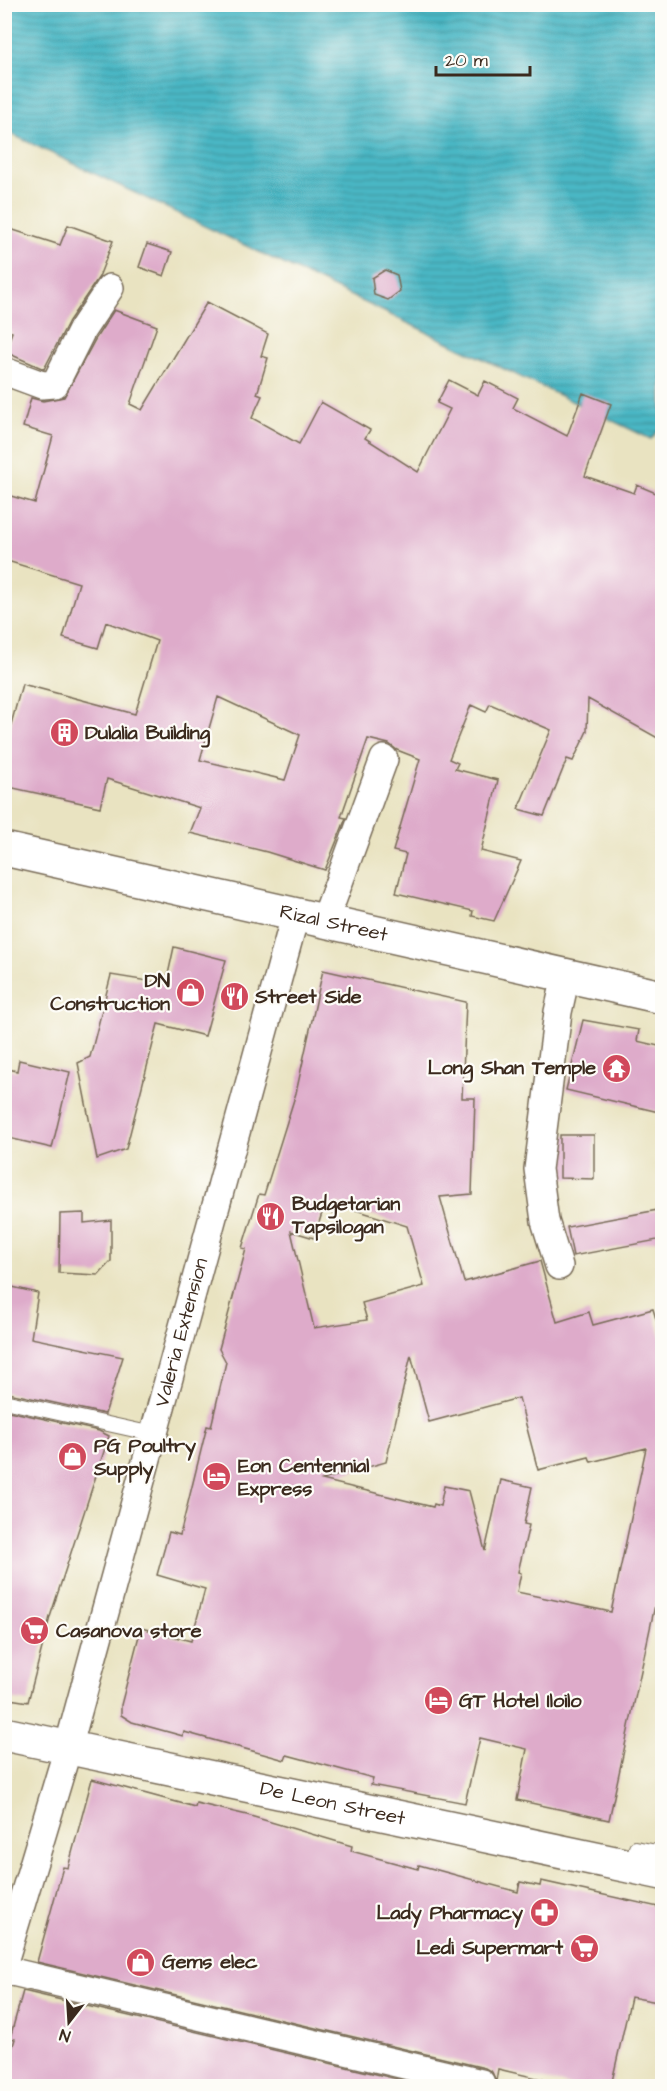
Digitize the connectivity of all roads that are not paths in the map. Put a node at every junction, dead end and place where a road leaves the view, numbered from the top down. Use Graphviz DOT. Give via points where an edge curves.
graph roads {
  1 [pos="110,288"];
  2 [pos="4,370"];
  3 [pos="384,759"];
  4 [pos="4,849"];
  5 [pos="310,919"];
  6 [pos="566,976"];
  7 [pos="663,997"];
  8 [pos="559,1266"];
  9 [pos="4,1401"];
  10 [pos="153,1434"];
  11 [pos="4,1734"];
  12 [pos="68,1748"];
  13 [pos="663,1853"];
  14 [pos="647,1870"];
  15 [pos="4,1962"];
  16 [pos="4,1970"];
  17 [pos="481,2083"];
  1 -- 2 [label="street" via="82,330 55,384 42,385"];
  3 -- 5 [label="street, Valeria Extension"];
  4 -- 5 [label="main road, Rizal Street"];
  5 -- 6 [label="main road, Rizal Street"];
  5 -- 10 [label="street, Valeria Extension"];
  6 -- 7 [label="main road, Rizal Street"];
  6 -- 8 [label="street" via="537,1169 545,1221"];
  9 -- 10 [label="lane"];
  10 -- 12 [label="street, Valeria Extension"];
  11 -- 12 [label="main road, De Leon Street"];
  12 -- 14 [label="main road, De Leon Street"];
  12 -- 15 [label="street, Valeria Extension"];
  13 -- 14 [label="lane" via="636,1848"];
  16 -- 17 [label="street"];
}
